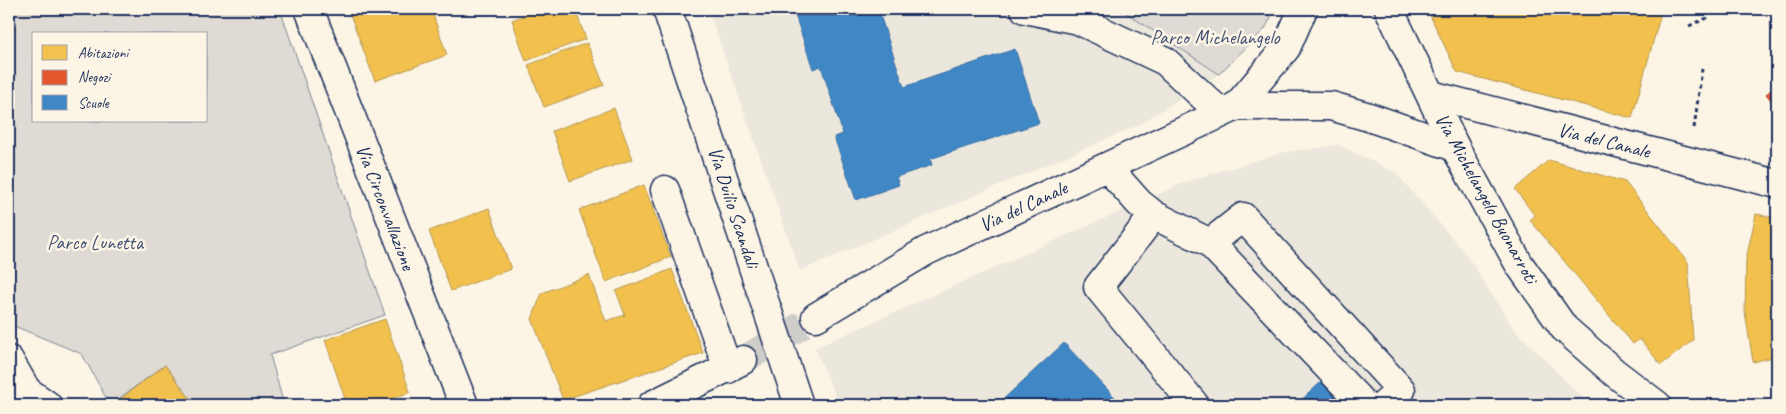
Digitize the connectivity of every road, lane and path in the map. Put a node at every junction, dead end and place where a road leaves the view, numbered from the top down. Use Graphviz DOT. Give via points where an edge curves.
graph roads {
  1 [pos="309,9"];
  2 [pos="667,9"];
  3 [pos="1025,9"];
  4 [pos="1303,9"];
  5 [pos="1389,9"];
  6 [pos="1703,9"];
  7 [pos="1689,26"];
  8 [pos="1702,68"];
  9 [pos="1431,95"];
  10 [pos="1229,110"];
  11 [pos="1454,147"];
  12 [pos="1689,161"];
  13 [pos="1107,167"];
  14 [pos="1777,184"];
  15 [pos="665,190"];
  16 [pos="1154,215"];
  17 [pos="1210,243"];
  18 [pos="816,317"];
  19 [pos="9,360"];
  20 [pos="32,401"];
  21 [pos="1194,404"];
  22 [pos="464,405"];
  23 [pos="652,405"];
  24 [pos="800,405"];
  25 [pos="1364,405"];
  26 [pos="1384,405"];
  27 [pos="1657,405"];
  1 -- 22 [label="street, Via Circonvallazione"];
  2 -- 24 [label="street, Via Duilio Scandali"];
  3 -- 10 [label="street" via="1078,20 1165,61"];
  4 -- 10 [label="street, Via del Canale" via="1286,48"];
  5 -- 9 [label="street, Via Michelangelo Buonarroti"];
  6 -- 7 [label="path" via="1707,18"];
  8 -- 12 [label="path"];
  9 -- 11 [label="street, Via Michelangelo Buonarroti"];
  9 -- 12 [label="street, Via del Canale"];
  10 -- 11 [label="street, Via del Canale" via="1330,106 1369,116"];
  10 -- 13 [label="street, Via del Canale"];
  11 -- 27 [label="street, Via Michelangelo Buonarroti" via="1519,264 1564,328"];
  12 -- 14 [label="street, Via del Canale"];
  13 -- 16 [label="street"];
  13 -- 18 [label="street, Via del Canale" via="926,252"];
  15 -- 23 [label="street" via="736,365"];
  16 -- 17 [label="street"];
  16 -- 21 [label="street" via="1098,287"];
  17 -- 25 [label="street"];
  17 -- 26 [label="street" via="1243,217 1401,390"];
  19 -- 20 [label="street"];
}
